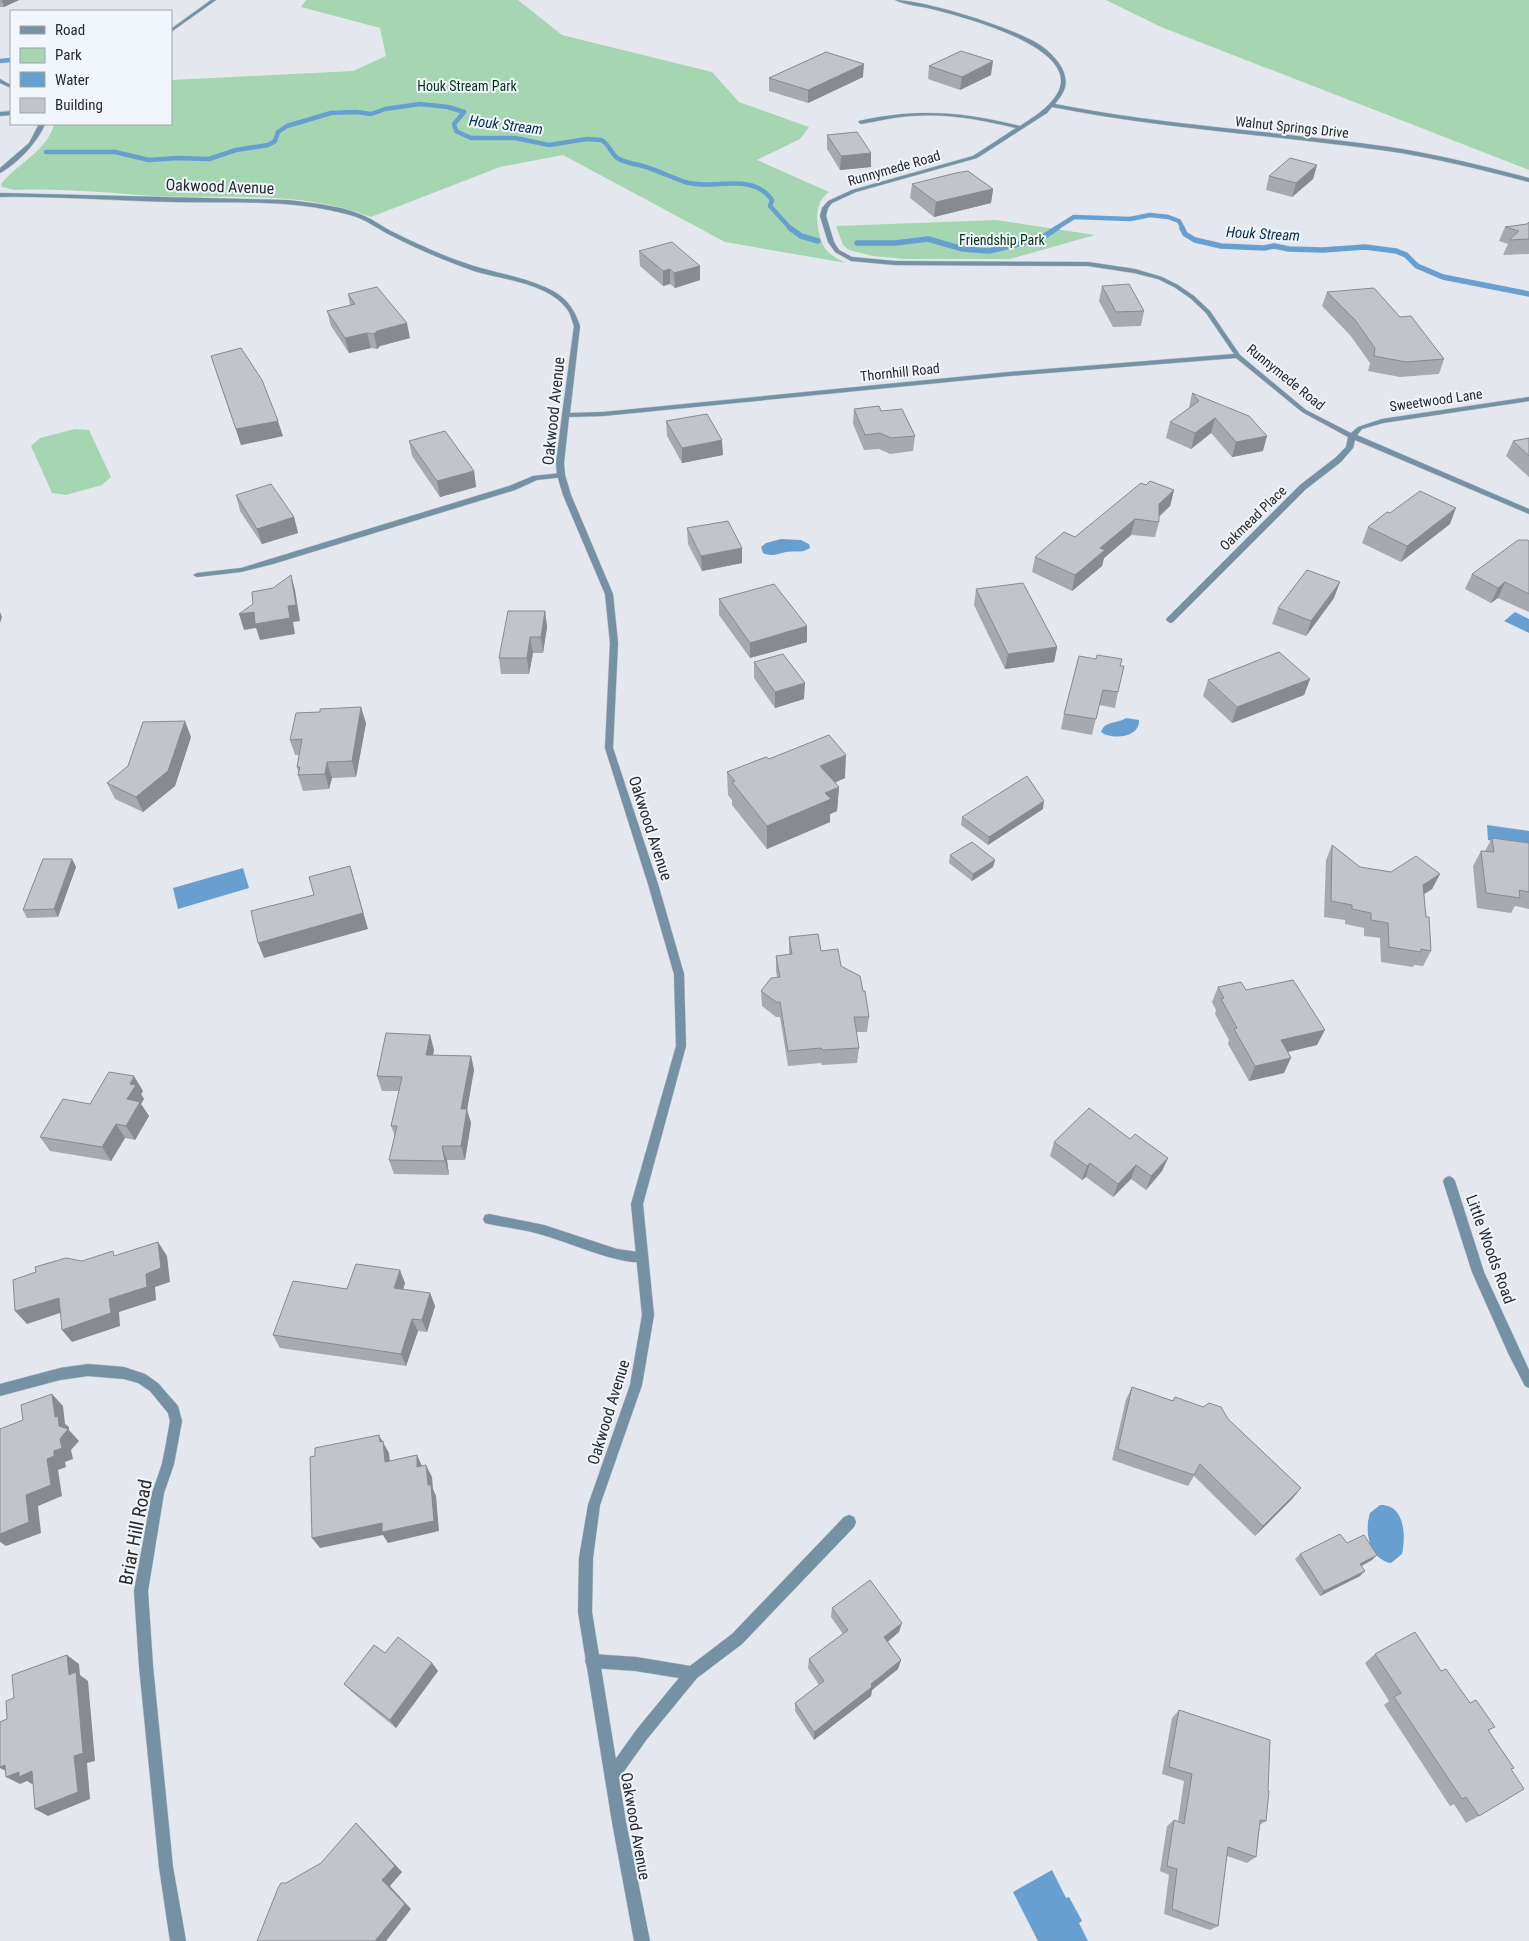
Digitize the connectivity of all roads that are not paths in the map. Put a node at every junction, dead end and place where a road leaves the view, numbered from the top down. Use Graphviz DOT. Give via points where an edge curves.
graph roads {
  1 [pos="214,0"];
  2 [pos="897,0"];
  3 [pos="172,30"];
  4 [pos="1052,105"];
  5 [pos="861,122"];
  6 [pos="42,125"];
  7 [pos="1021,128"];
  8 [pos="0,171"];
  9 [pos="1529,180"];
  10 [pos="0,195"];
  11 [pos="1238,356"];
  12 [pos="1529,399"];
  13 [pos="565,415"];
  14 [pos="1352,436"];
  15 [pos="561,475"];
  16 [pos="1529,512"];
  17 [pos="197,575"];
  18 [pos="1170,620"];
  19 [pos="1449,1181"];
  20 [pos="489,1219"];
  21 [pos="642,1257"];
  22 [pos="1529,1382"];
  23 [pos="0,1390"];
  24 [pos="849,1522"];
  25 [pos="592,1661"];
  26 [pos="692,1673"];
  27 [pos="612,1776"];
  28 [pos="178,1941"];
  29 [pos="642,1941"];
  1 -- 3 [label="street"];
  2 -- 4 [label="street, Runnymede Road" via="934,8 1028,40 1051,56 1061,72 1063,85"];
  4 -- 7 [label="street, Runnymede Road"];
  4 -- 9 [label="street, Walnut Springs Drive" via="1194,128 1388,149"];
  5 -- 7 [label="street" via="896,115 935,114"];
  6 -- 8 [label="street" via="40,133 29,146"];
  7 -- 11 [label="street, Runnymede Road" via="975,157 835,199 825,208 823,216 831,242 842,255 863,261 896,264 1088,264 1136,271 1160,278 1192,297 1208,312"];
  10 -- 13 [label="street, Oakwood Avenue" via="71,194 276,202 355,214 382,230 451,260 538,286 560,299 573,313 577,326"];
  11 -- 13 [label="street, Thornhill Road"];
  11 -- 14 [label="street, Runnymede Road" via="1304,411"];
  12 -- 14 [label="street, Sweetwood Lane" via="1382,421 1360,428"];
  13 -- 15 [label="street, Oakwood Avenue"];
  14 -- 16 [label="street, Runnymede Road"];
  14 -- 18 [label="street, Oakmead Place" via="1349,448 1338,460 1303,487"];
  15 -- 17 [label="street" via="536,478 263,564"];
  15 -- 21 [label="street, Oakwood Avenue" via="609,594 614,643 608,748 654,884 680,974 680,1046 637,1204"];
  19 -- 22 [label="street, Little Woods Road" via="1478,1272"];
  20 -- 21 [label="street" via="544,1230 617,1254"];
  21 -- 25 [label="street, Oakwood Avenue" via="648,1316 636,1385 594,1505 586,1558 585,1612"];
  23 -- 28 [label="street, Briar Hill Road" via="88,1370 124,1373 141,1378 154,1387 174,1410 173,1438 158,1493 141,1591 166,1867"];
  24 -- 26 [label="street" via="737,1639"];
  25 -- 26 [label="street"];
  25 -- 27 [label="street, Oakwood Avenue"];
  26 -- 27 [label="street"];
  27 -- 29 [label="street, Oakwood Avenue"];
}
